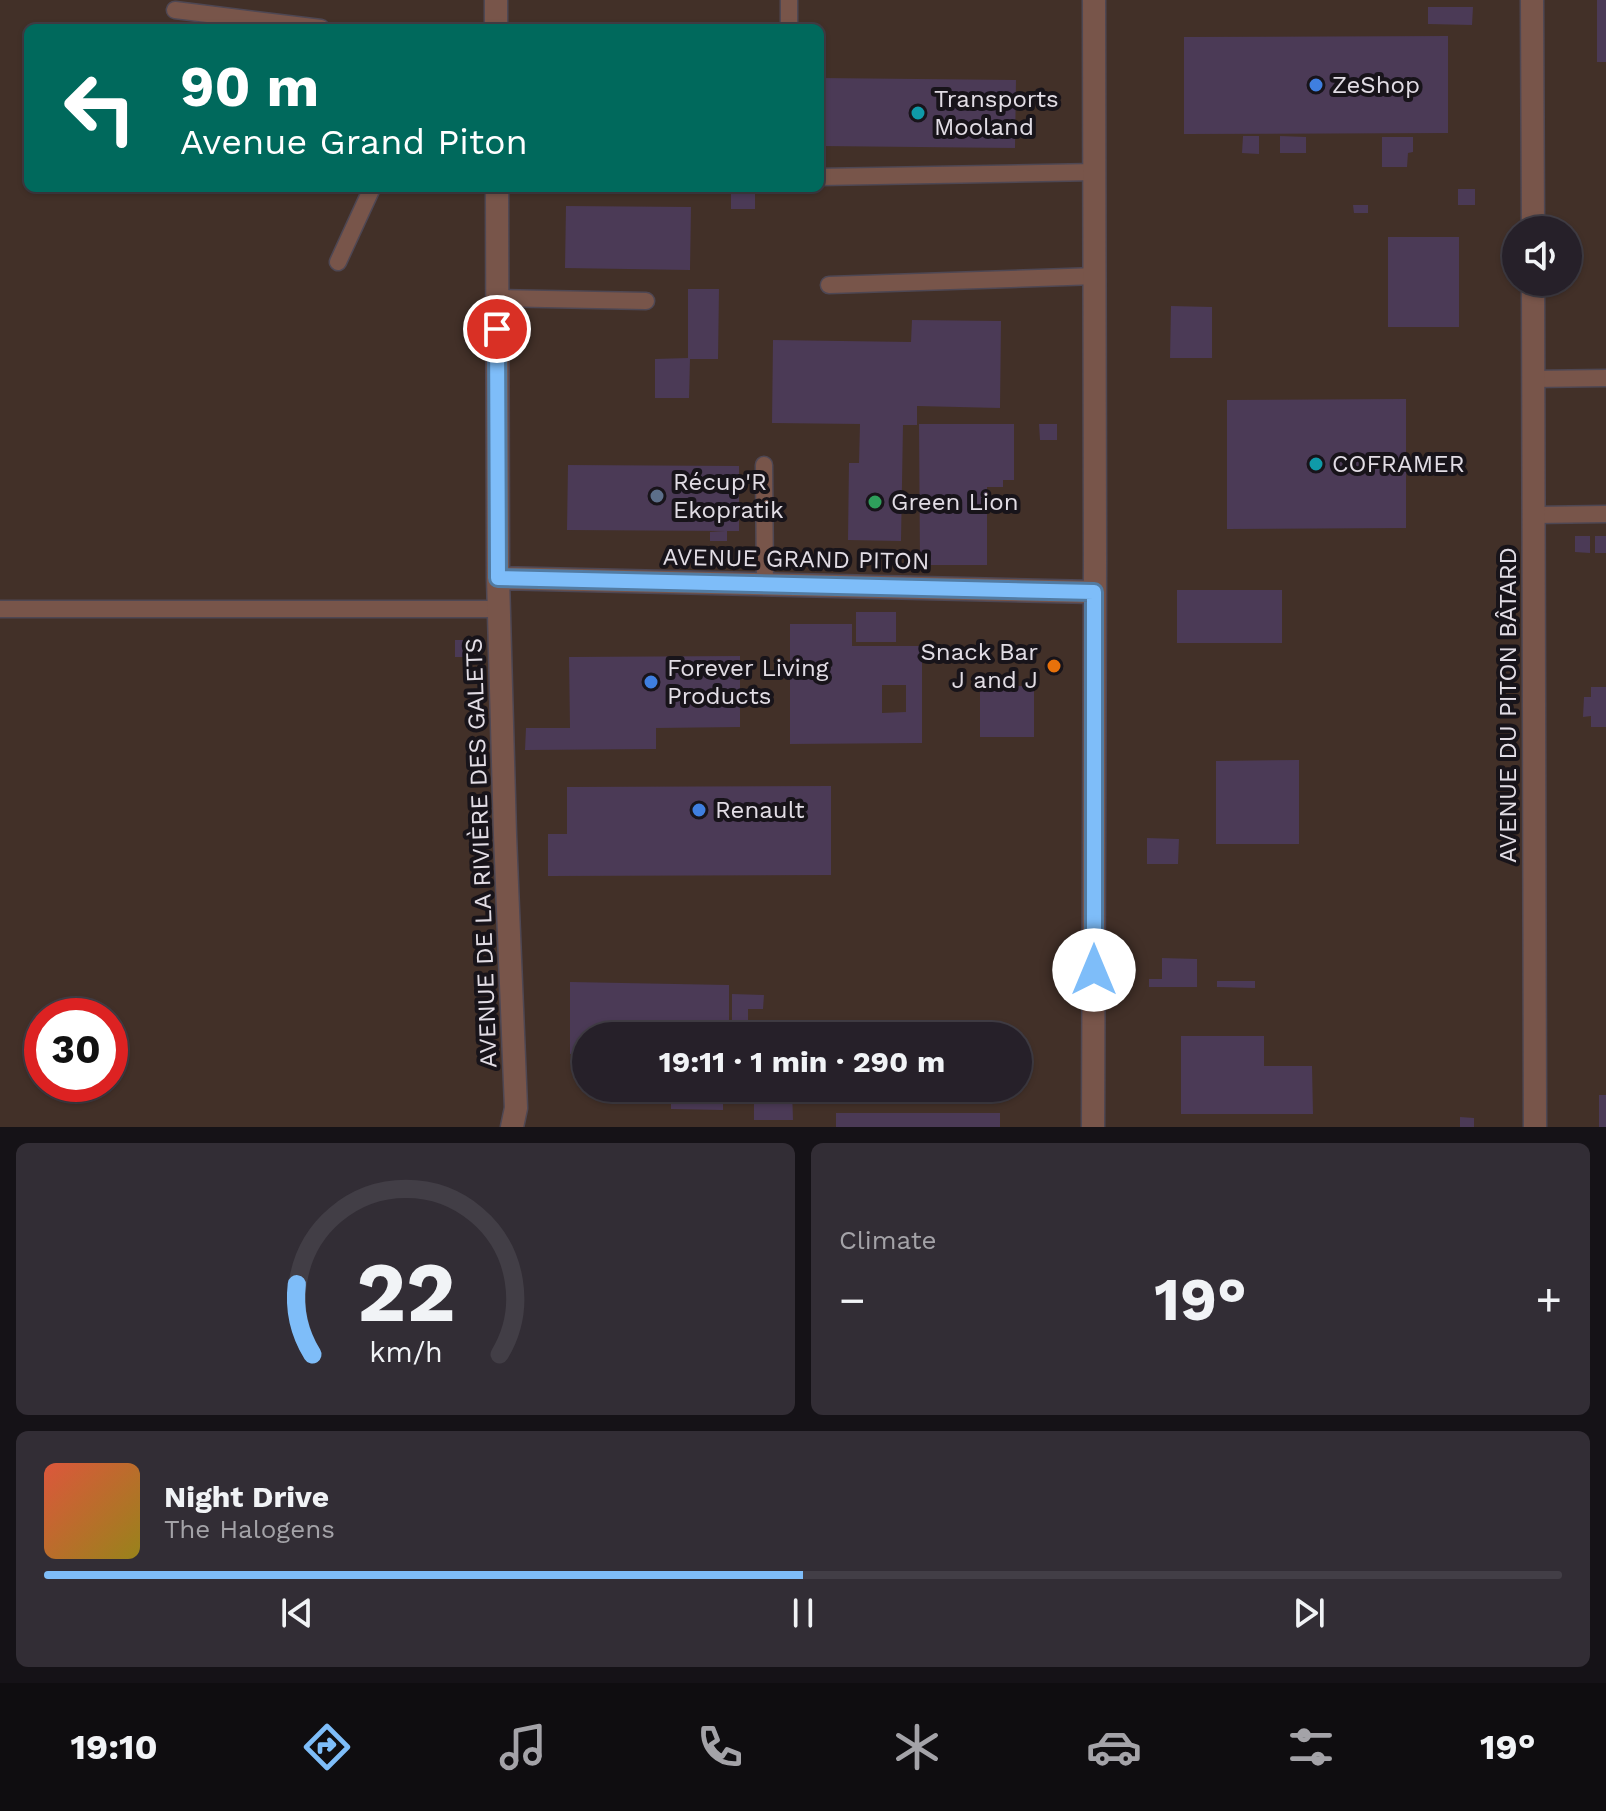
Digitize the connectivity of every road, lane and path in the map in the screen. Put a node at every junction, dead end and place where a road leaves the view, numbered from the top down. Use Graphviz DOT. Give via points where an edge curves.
graph roads {
  1 [pos="496,0"];
  2 [pos="789,0"];
  3 [pos="1094,0"];
  4 [pos="1532,0"];
  5 [pos="175,10"];
  6 [pos="289,24"];
  7 [pos="496,24"];
  8 [pos="789,24"];
  9 [pos="1096,172"];
  10 [pos="824,177"];
  11 [pos="370,192"];
  12 [pos="497,192"];
  13 [pos="1533,216"];
  14 [pos="338,262"];
  15 [pos="1097,276"];
  16 [pos="829,285"];
  17 [pos="1533,296"];
  18 [pos="497,298"];
  19 [pos="646,301"];
  20 [pos="1606,378"];
  21 [pos="1533,379"];
  22 [pos="764,465"];
  23 [pos="1606,514"];
  24 [pos="1534,515"];
  25 [pos="498,578"];
  26 [pos="765,584"];
  27 [pos="1094,592"];
  28 [pos="0,609"];
  29 [pos="499,609"];
  30 [pos="512,1127"];
  31 [pos="1093,1127"];
  32 [pos="1535,1127"];
  1 -- 7 [label="street"];
  2 -- 8 [label="lane"];
  3 -- 9 [label="street"];
  4 -- 13 [label="street"];
  5 -- 6 [label="lane"];
  9 -- 10 [label="lane"];
  9 -- 15 [label="street"];
  11 -- 14 [label="lane"];
  12 -- 18 [label="street, AVENUE DE LA RIVIÈRE DES GALETS"];
  15 -- 16 [label="lane"];
  15 -- 27 [label="street"];
  17 -- 21 [label="street, AVENUE DU PITON BÂTARD"];
  18 -- 19 [label="lane"];
  18 -- 25 [label="street, AVENUE DE LA RIVIÈRE DES GALETS"];
  20 -- 21 [label="lane"];
  21 -- 24 [label="street, AVENUE DU PITON BÂTARD"];
  22 -- 26 [label="lane"];
  23 -- 24 [label="lane"];
  24 -- 32 [label="street, AVENUE DU PITON BÂTARD"];
  25 -- 26 [label="street, AVENUE GRAND PITON"];
  25 -- 29 [label="street, AVENUE DE LA RIVIÈRE DES GALETS"];
  26 -- 27 [label="street, AVENUE GRAND PITON"];
  27 -- 31 [label="street"];
  28 -- 29 [label="lane"];
  29 -- 30 [label="street, AVENUE DE LA RIVIÈRE DES GALETS" via="516,1108"];
}
